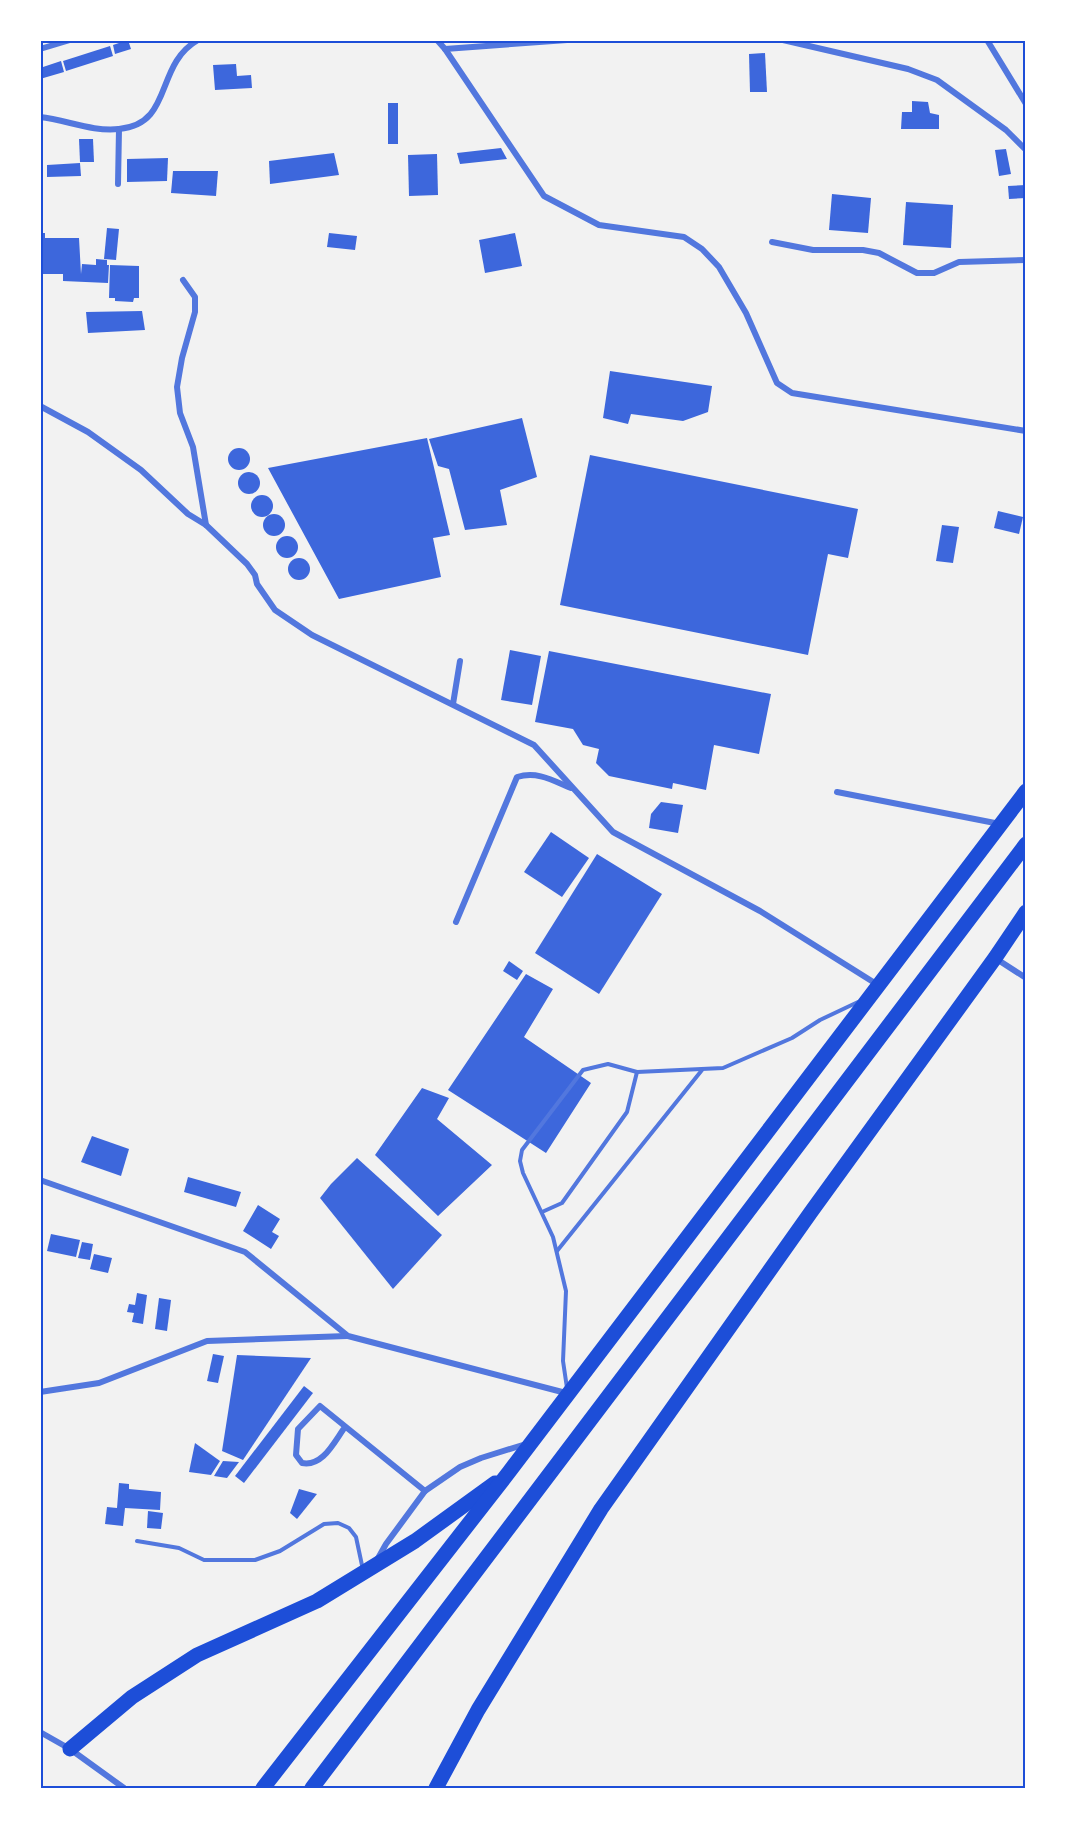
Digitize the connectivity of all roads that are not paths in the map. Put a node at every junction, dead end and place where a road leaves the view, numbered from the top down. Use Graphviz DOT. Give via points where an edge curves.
graph roads {
  1 [pos="70,40"];
  2 [pos="198,40"];
  3 [pos="437,40"];
  4 [pos="567,40"];
  5 [pos="783,40"];
  6 [pos="987,40"];
  7 [pos="40,49"];
  8 [pos="445,49"];
  9 [pos="1026,104"];
  10 [pos="40,117"];
  11 [pos="119,129"];
  12 [pos="1026,150"];
  13 [pos="118,184"];
  14 [pos="772,242"];
  15 [pos="1026,260"];
  16 [pos="183,280"];
  17 [pos="40,406"];
  18 [pos="1026,431"];
  19 [pos="206,525"];
  20 [pos="460,661"];
  21 [pos="453,704"];
  22 [pos="574,789"];
  23 [pos="1026,791"];
  24 [pos="837,792"];
  25 [pos="1000,824"];
  26 [pos="1026,844"];
  27 [pos="1026,912"];
  28 [pos="456,922"];
  29 [pos="995,958"];
  30 [pos="1026,978"];
  31 [pos="874,991"];
  32 [pos="703,1069"];
  33 [pos="637,1072"];
  34 [pos="40,1180"];
  35 [pos="542,1212"];
  36 [pos="556,1252"];
  37 [pos="348,1336"];
  38 [pos="40,1392"];
  39 [pos="568,1394"];
  40 [pos="345,1427"];
  41 [pos="532,1442"];
  42 [pos="509,1472"];
  43 [pos="425,1491"];
  44 [pos="136,1541"];
  45 [pos="368,1570"];
  46 [pos="40,1732"];
  47 [pos="70,1749"];
  48 [pos="124,1788"];
  49 [pos="263,1788"];
  50 [pos="312,1788"];
  51 [pos="436,1788"];
  1 -- 7 [label="street"];
  2 -- 11 [label="street" via="184,49 174,63 152,116"];
  3 -- 8 [label="street"];
  4 -- 8 [label="street"];
  5 -- 12 [label="street" via="908,69 937,80 999,124"];
  6 -- 9 [label="street"];
  8 -- 18 [label="street" via="544,196 599,225 684,237 702,249 720,267 746,313 777,383 792,393"];
  10 -- 11 [label="street" via="91,128"];
  11 -- 13 [label="street"];
  14 -- 15 [label="street" via="813,250 879,253 917,273 934,273 959,262"];
  16 -- 19 [label="street" via="195,297 195,312 177,387"];
  17 -- 19 [label="street" via="88,432"];
  19 -- 21 [label="street" via="247,564 275,610 312,635"];
  20 -- 21 [label="street"];
  21 -- 22 [label="street" via="534,745"];
  22 -- 28 [label="street" via="530,773 517,777"];
  22 -- 31 [label="street" via="613,831 760,911"];
  23 -- 25 [label="highway"];
  24 -- 25 [label="street"];
  25 -- 31 [label="highway"];
  26 -- 50 [label="highway"];
  27 -- 29 [label="highway"];
  29 -- 30 [label="street"];
  29 -- 51 [label="highway" via="601,1509 478,1710"];
  31 -- 32 [label="lane" via="760,1054 723,1068"];
  31 -- 39 [label="highway"];
  32 -- 33 [label="lane"];
  32 -- 36 [label="lane"];
  33 -- 35 [label="lane" via="627,1112 562,1203"];
  33 -- 35 [label="lane" via="608,1064 583,1070 522,1150 523,1173"];
  34 -- 37 [label="street" via="245,1252"];
  35 -- 36 [label="lane"];
  36 -- 39 [label="lane" via="566,1291 563,1361"];
  37 -- 38 [label="street" via="207,1341 99,1383"];
  37 -- 39 [label="street"];
  39 -- 41 [label="highway"];
  40 -- 40 [label="street" via="320,1406 298,1429 296,1455 302,1463 321,1459"];
  40 -- 43 [label="street"];
  41 -- 42 [label="highway"];
  41 -- 43 [label="street" via="460,1467"];
  42 -- 45 [label="highway" via="415,1541"];
  42 -- 49 [label="highway"];
  43 -- 45 [label="street"];
  44 -- 45 [label="lane" via="178,1548 204,1560 255,1560 280,1551 324,1524 338,1523 356,1537"];
  45 -- 47 [label="highway" via="317,1601 197,1655 132,1697"];
  46 -- 47 [label="street"];
  47 -- 48 [label="street"];
}
